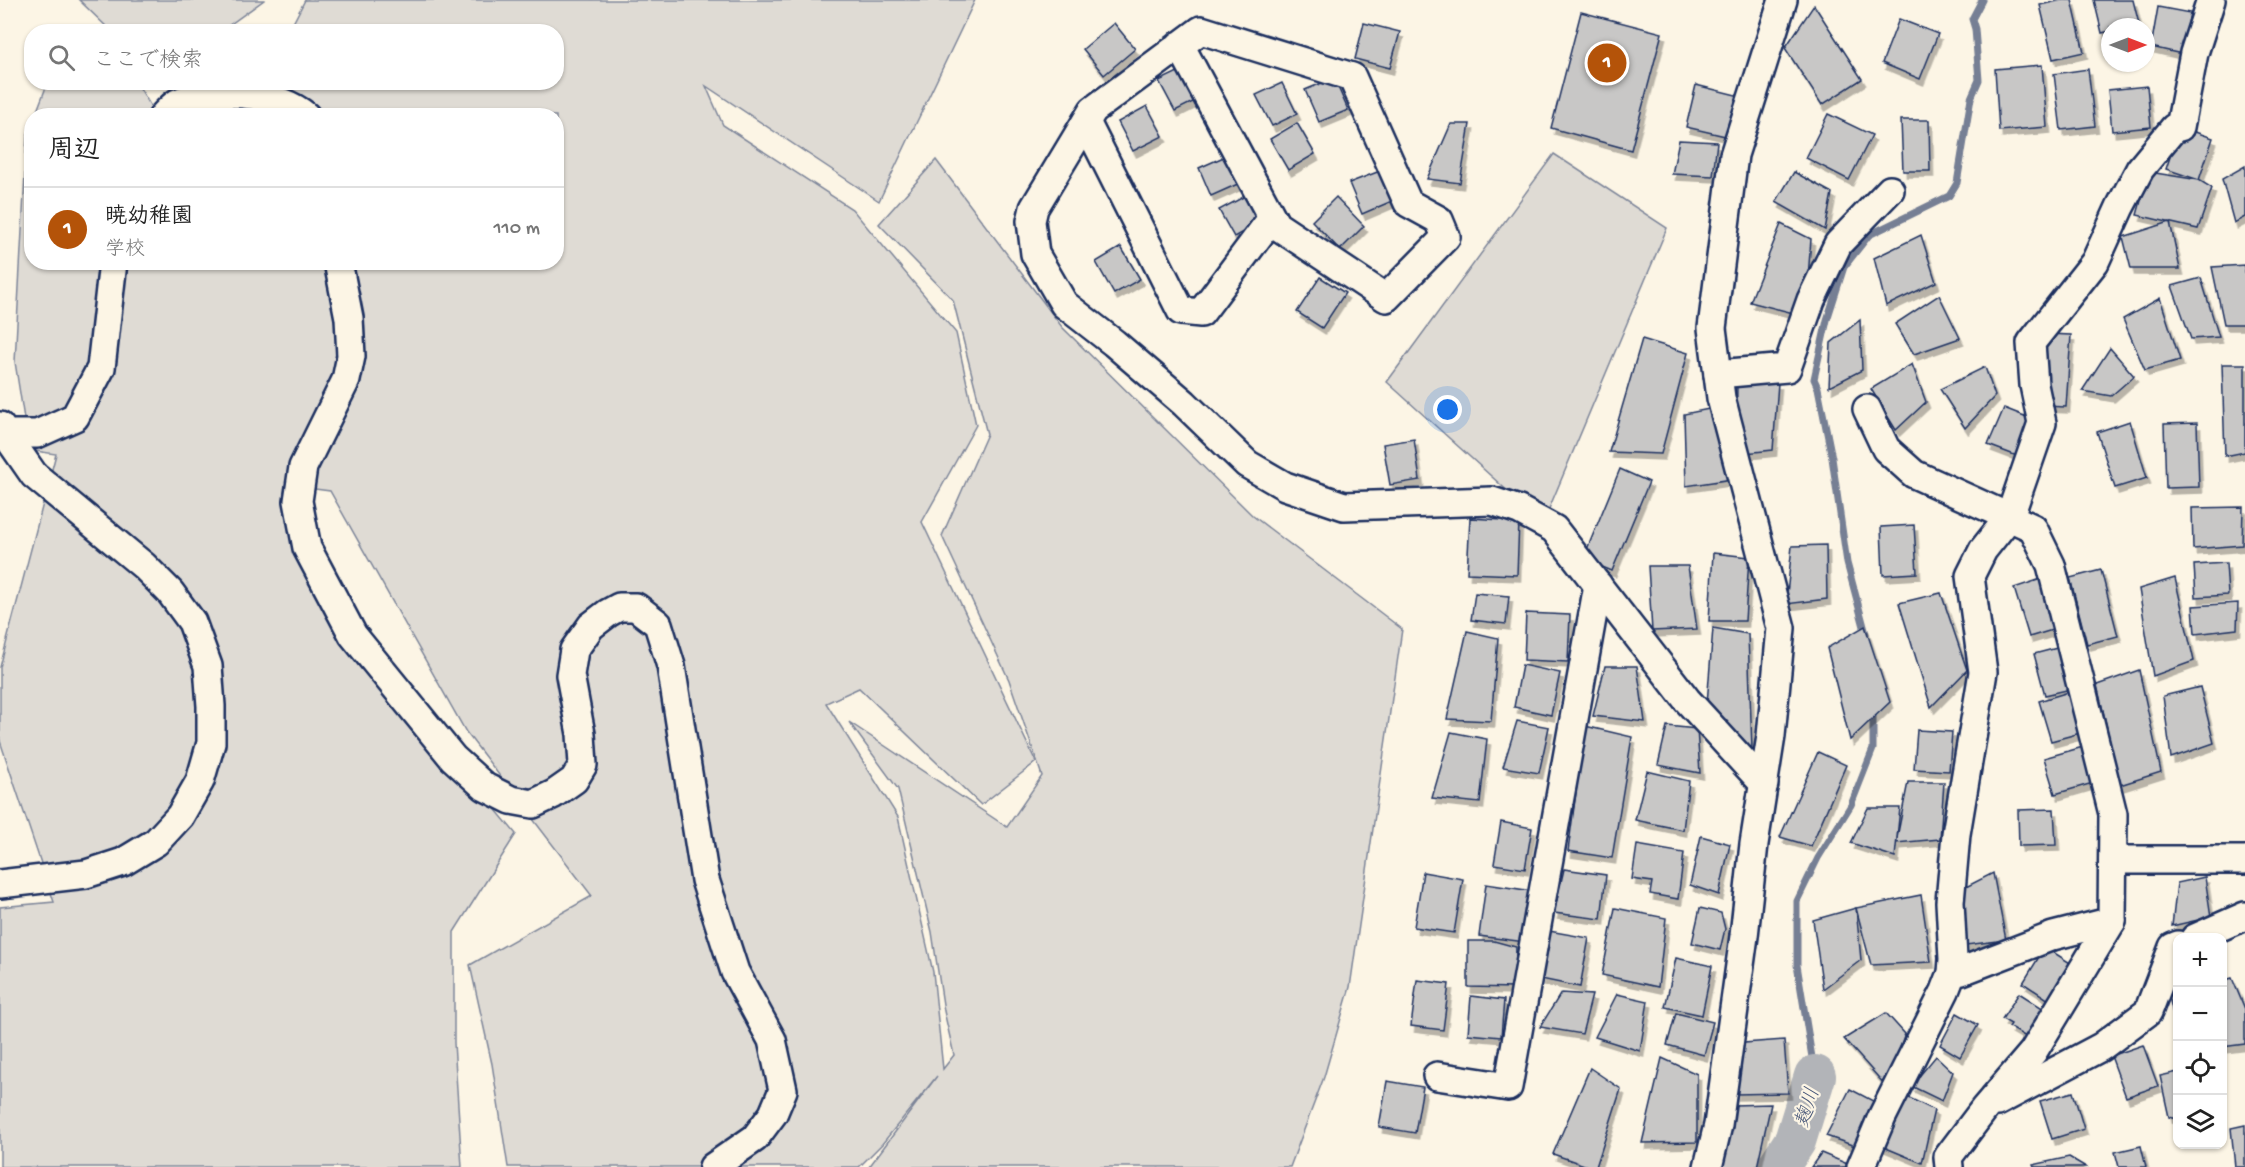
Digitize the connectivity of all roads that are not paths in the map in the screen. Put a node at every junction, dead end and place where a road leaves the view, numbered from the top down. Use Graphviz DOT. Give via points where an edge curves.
graph roads {
  1 [pos="1783,0"];
  2 [pos="2211,0"];
  3 [pos="1180,45"];
  4 [pos="172,108"];
  5 [pos="289,108"];
  6 [pos="1086,122"];
  7 [pos="1890,190"];
  8 [pos="1272,218"];
  9 [pos="112,270"];
  10 [pos="340,270"];
  11 [pos="1718,374"];
  12 [pos="1867,409"];
  13 [pos="7,430"];
  14 [pos="2010,516"];
  15 [pos="1598,585"];
  16 [pos="1764,784"];
  17 [pos="2113,860"];
  18 [pos="2245,860"];
  19 [pos="0,884"];
  20 [pos="2245,916"];
  21 [pos="2112,921"];
  22 [pos="2206,933"];
  23 [pos="2173,947"];
  24 [pos="1952,973"];
  25 [pos="1437,1077"];
  26 [pos="1985,1108"];
  27 [pos="713,1167"];
  28 [pos="1708,1167"];
  29 [pos="1861,1167"];
  30 [pos="1949,1167"];
  1 -- 11 [label="street" via="1734,155 1712,328"];
  2 -- 14 [label="street" via="2194,53 2180,127 2174,128 2140,169 2095,262 2031,343 2042,423"];
  3 -- 6 [label="street" via="1093,110"];
  3 -- 8 [label="street"];
  3 -- 8 [label="street" via="1201,30 1352,77 1408,203 1439,220 1446,237 1386,298 1276,225"];
  4 -- 5 [label="street" via="206,95 261,95"];
  6 -- 8 [label="street" via="1181,311 1201,313"];
  6 -- 15 [label="street" via="1034,208 1031,221 1035,254 1064,304 1184,403 1247,464 1285,486 1344,506 1492,501 1554,529"];
  7 -- 11 [label="street" via="1838,244 1811,300 1787,368"];
  9 -- 13 [label="street" via="101,368 75,417 37,434"];
  10 -- 27 [label="street" via="349,318 351,356 346,380 303,467 298,501 307,548 353,635 453,758 485,787 511,800 533,804 554,794 574,780 583,765 570,675 574,650 591,626 619,607 636,607 658,624 671,666 705,880 735,972 772,1040 783,1090 773,1114 755,1138"];
  11 -- 16 [label="street" via="1781,627"];
  12 -- 14 [label="street" via="1886,449 1914,474"];
  13 -- 19 [label="street" via="34,476 144,566 192,622 208,666 211,743 200,781 180,816 156,842 123,862 86,874"];
  14 -- 17 [label="street" via="2033,528 2050,565 2113,814"];
  14 -- 24 [label="street" via="1983,550 1970,576 1983,672 1956,834 1950,902"];
  15 -- 16 [label="street" via="1687,700"];
  15 -- 25 [label="street" via="1508,1087"];
  16 -- 28 [label="street" via="1718,1125"];
  17 -- 18 [label="street"];
  17 -- 21 [label="street"];
  20 -- 22 [label="street"];
  21 -- 24 [label="street" via="2053,936"];
  21 -- 26 [label="street" via="2033,1052"];
  23 -- 26 [label="street" via="2148,1012 2101,1047"];
  24 -- 29 [label="street"];
  26 -- 30 [label="street" via="1948,1157"];
}
